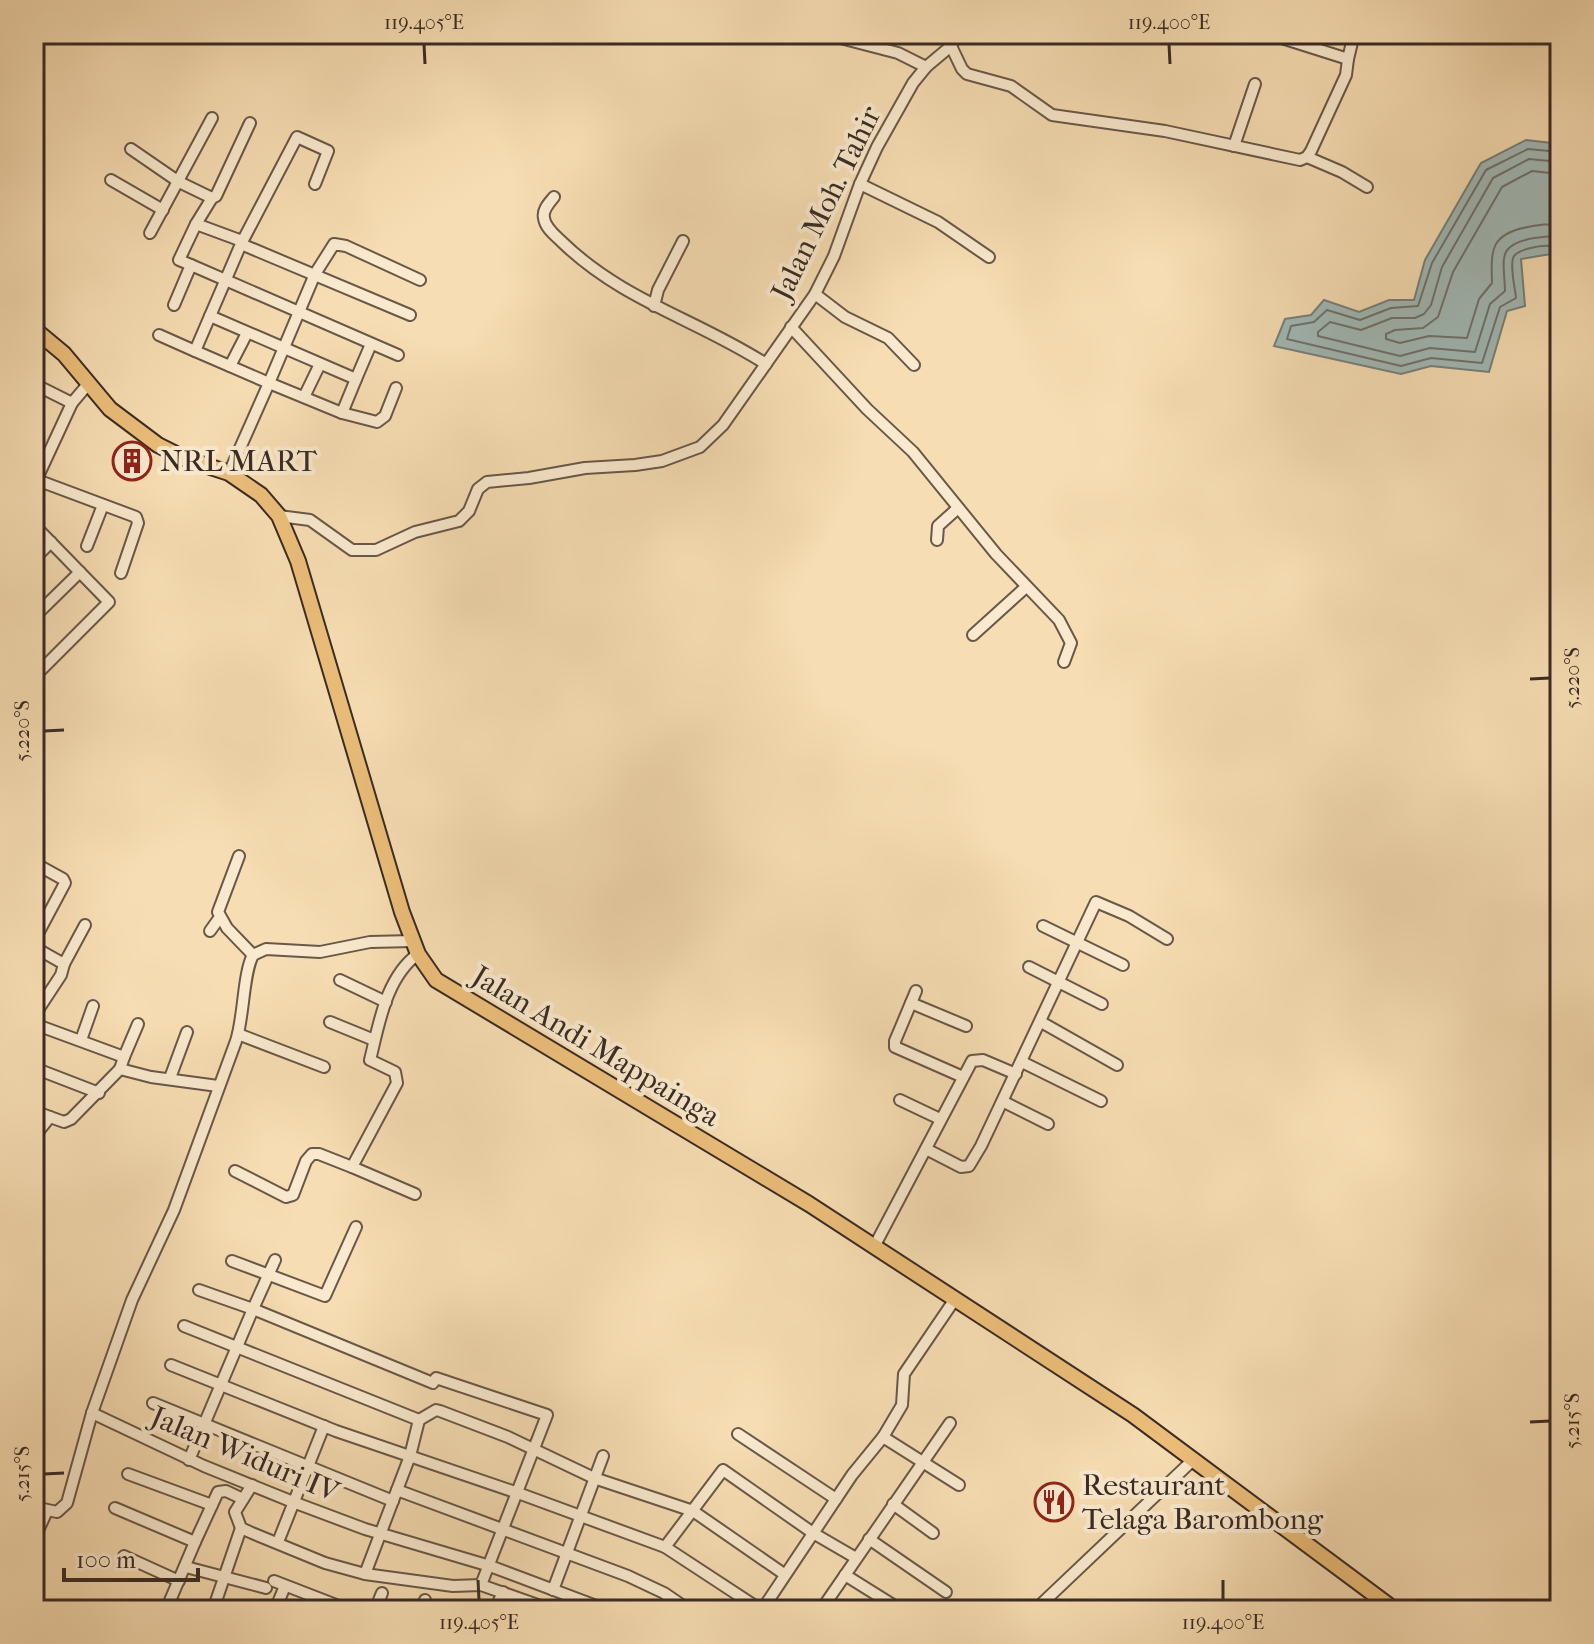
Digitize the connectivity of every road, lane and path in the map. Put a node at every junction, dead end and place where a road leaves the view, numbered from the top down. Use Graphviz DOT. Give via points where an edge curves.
graph roads {
  1 [pos="825,34"];
  2 [pos="957,34"];
  3 [pos="1269,34"];
  4 [pos="1354,34"];
  5 [pos="951,46"];
  6 [pos="1348,59"];
  7 [pos="926,67"];
  8 [pos="1255,84"];
  9 [pos="212,118"];
  10 [pos="250,123"];
  11 [pos="1234,146"];
  12 [pos="131,149"];
  13 [pos="1307,157"];
  14 [pos="111,180"];
  15 [pos="179,182"];
  16 [pos="315,184"];
  17 [pos="860,184"];
  18 [pos="1367,187"];
  19 [pos="554,197"];
  20 [pos="212,198"];
  21 [pos="163,210"];
  22 [pos="196,224"];
  23 [pos="150,233"];
  24 [pos="683,241"];
  25 [pos="241,243"];
  26 [pos="989,257"];
  27 [pos="191,265"];
  28 [pos="315,274"];
  29 [pos="420,280"];
  30 [pos="226,281"];
  31 [pos="815,294"];
  32 [pos="174,305"];
  33 [pos="654,306"];
  34 [pos="299,312"];
  35 [pos="410,315"];
  36 [pos="210,316"];
  37 [pos="791,327"];
  38 [pos="34,329"];
  39 [pos="247,333"];
  40 [pos="159,335"];
  41 [pos="371,344"];
  42 [pos="282,349"];
  43 [pos="195,351"];
  44 [pos="398,355"];
  45 [pos="320,364"];
  46 [pos="766,364"];
  47 [pos="914,365"];
  48 [pos="230,366"];
  49 [pos="356,379"];
  50 [pos="89,383"];
  51 [pos="269,383"];
  52 [pos="34,384"];
  53 [pos="396,388"];
  54 [pos="304,397"];
  55 [pos="72,403"];
  56 [pos="342,413"];
  57 [pos="229,473"];
  58 [pos="36,483"];
  59 [pos="103,505"];
  60 [pos="958,508"];
  61 [pos="279,516"];
  62 [pos="34,525"];
  63 [pos="937,540"];
  64 [pos="51,542"];
  65 [pos="87,546"];
  66 [pos="34,559"];
  67 [pos="80,572"];
  68 [pos="121,573"];
  69 [pos="1026,587"];
  70 [pos="34,617"];
  71 [pos="973,635"];
  72 [pos="1064,662"];
  73 [pos="34,677"];
  74 [pos="239,856"];
  75 [pos="34,863"];
  76 [pos="220,917"];
  77 [pos="85,925"];
  78 [pos="1043,926"];
  79 [pos="210,931"];
  80 [pos="1167,939"];
  81 [pos="1077,942"];
  82 [pos="34,944"];
  83 [pos="416,948"];
  84 [pos="253,955"];
  85 [pos="64,964"];
  86 [pos="1123,965"];
  87 [pos="1029,967"];
  88 [pos="340,980"];
  89 [pos="1060,981"];
  90 [pos="916,991"];
  91 [pos="386,1002"];
  92 [pos="911,1003"];
  93 [pos="1102,1004"];
  94 [pos="93,1006"];
  95 [pos="36,1021"];
  96 [pos="330,1022"];
  97 [pos="1041,1022"];
  98 [pos="138,1024"];
  99 [pos="966,1026"];
  100 [pos="187,1032"];
  101 [pos="238,1034"];
  102 [pos="81,1040"];
  103 [pos="374,1040"];
  104 [pos="124,1057"];
  105 [pos="1022,1062"];
  106 [pos="1117,1065"];
  107 [pos="324,1067"];
  108 [pos="120,1069"];
  109 [pos="42,1071"];
  110 [pos="1016,1074"];
  111 [pos="963,1077"];
  112 [pos="170,1078"];
  113 [pos="218,1086"];
  114 [pos="99,1093"];
  115 [pos="900,1100"];
  116 [pos="1101,1101"];
  117 [pos="1004,1102"];
  118 [pos="34,1111"];
  119 [pos="50,1117"];
  120 [pos="940,1119"];
  121 [pos="1048,1124"];
  122 [pos="34,1137"];
  123 [pos="926,1149"];
  124 [pos="352,1167"];
  125 [pos="235,1171"];
  126 [pos="415,1194"];
  127 [pos="356,1227"];
  128 [pos="874,1247"];
  129 [pos="275,1260"];
  130 [pos="232,1261"];
  131 [pos="268,1275"];
  132 [pos="199,1290"];
  133 [pos="955,1299"];
  134 [pos="253,1309"];
  135 [pos="184,1326"];
  136 [pos="237,1348"];
  137 [pos="171,1365"];
  138 [pos="222,1384"];
  139 [pos="153,1403"];
  140 [pos="92,1413"];
  141 [pos="419,1420"];
  142 [pos="205,1423"];
  143 [pos="950,1423"];
  144 [pos="324,1426"];
  145 [pos="738,1434"];
  146 [pos="883,1437"];
  147 [pos="535,1450"];
  148 [pos="410,1456"];
  149 [pos="603,1456"];
  150 [pos="1194,1459"];
  151 [pos="189,1460"];
  152 [pos="924,1462"];
  153 [pos="309,1466"];
  154 [pos="128,1474"];
  155 [pos="594,1478"];
  156 [pos="252,1485"];
  157 [pos="959,1485"];
  158 [pos="518,1493"];
  159 [pos="395,1496"];
  160 [pos="243,1499"];
  161 [pos="836,1499"];
  162 [pos="293,1502"];
  163 [pos="893,1504"];
  164 [pos="212,1505"];
  165 [pos="34,1507"];
  166 [pos="115,1508"];
  167 [pos="47,1511"];
  168 [pos="693,1511"];
  169 [pos="580,1516"];
  170 [pos="241,1528"];
  171 [pos="503,1531"];
  172 [pos="813,1533"];
  173 [pos="933,1533"];
  174 [pos="382,1534"];
  175 [pos="35,1537"];
  176 [pos="869,1539"];
  177 [pos="195,1542"];
  178 [pos="278,1542"];
  179 [pos="665,1547"];
  180 [pos="566,1553"];
  181 [pos="124,1556"];
  182 [pos="856,1558"];
  183 [pos="490,1566"];
  184 [pos="186,1567"];
  185 [pos="365,1574"];
  186 [pos="784,1574"];
  187 [pos="845,1575"];
  188 [pos="223,1576"];
  189 [pos="179,1581"];
  190 [pos="481,1585"];
  191 [pos="285,1586"];
  192 [pos="553,1590"];
  193 [pos="503,1592"];
  194 [pos="946,1592"];
  195 [pos="382,1593"];
  196 [pos="168,1606"];
  197 [pos="535,1606"];
  198 [pos="193,1610"];
  199 [pos="213,1610"];
  200 [pos="275,1610"];
  201 [pos="349,1610"];
  202 [pos="375,1610"];
  203 [pos="495,1610"];
  204 [pos="552,1610"];
  205 [pos="607,1610"];
  206 [pos="689,1610"];
  207 [pos="761,1610"];
  208 [pos="821,1610"];
  209 [pos="901,1610"];
  210 [pos="1035,1610"];
  211 [pos="1395,1610"];
  1 -- 7 [label="street" via="898,53"];
  2 -- 5 [label="street, Jalan Moh. Tahir"];
  3 -- 6 [label="street"];
  4 -- 6 [label="street"];
  5 -- 7 [label="street, Jalan Moh. Tahir"];
  5 -- 11 [label="street" via="967,74 1011,86 1052,115"];
  6 -- 13 [label="street"];
  7 -- 17 [label="street, Jalan Moh. Tahir" via="907,92"];
  8 -- 11 [label="street"];
  9 -- 15 [label="street"];
  10 -- 20 [label="street"];
  11 -- 13 [label="street" via="1291,160"];
  12 -- 15 [label="street"];
  13 -- 18 [label="street"];
  14 -- 21 [label="street"];
  15 -- 20 [label="street"];
  15 -- 21 [label="street"];
  16 -- 25 [label="street" via="328,151 297,137"];
  17 -- 26 [label="street" via="938,222"];
  17 -- 31 [label="street, Jalan Moh. Tahir"];
  19 -- 33 [label="street" via="543,215 551,231 597,273"];
  20 -- 22 [label="street"];
  21 -- 23 [label="street"];
  22 -- 25 [label="street"];
  22 -- 27 [label="street" via="179,260"];
  24 -- 33 [label="street"];
  25 -- 28 [label="street"];
  25 -- 30 [label="street"];
  27 -- 30 [label="street"];
  27 -- 32 [label="street"];
  28 -- 29 [label="street" via="330,248 340,244"];
  28 -- 34 [label="street"];
  28 -- 35 [label="street"];
  30 -- 34 [label="street"];
  30 -- 36 [label="street"];
  31 -- 37 [label="street, Jalan Moh. Tahir"];
  31 -- 47 [label="street" via="845,317 888,338"];
  33 -- 46 [label="street"];
  34 -- 41 [label="street"];
  34 -- 42 [label="street"];
  36 -- 39 [label="street"];
  36 -- 43 [label="street"];
  37 -- 46 [label="street, Jalan Moh. Tahir"];
  37 -- 60 [label="street" via="913,452"];
  38 -- 50 [label="main road, Jalan Andi Mappainga"];
  39 -- 42 [label="street"];
  39 -- 48 [label="street"];
  40 -- 43 [label="street"];
  41 -- 44 [label="street"];
  41 -- 49 [label="street"];
  42 -- 45 [label="street"];
  42 -- 51 [label="street"];
  43 -- 48 [label="street"];
  45 -- 49 [label="street"];
  45 -- 54 [label="street"];
  46 -- 61 [label="street, Jalan Moh. Tahir" via="711,439 681,455 487,482 459,521 415,532 376,550 352,550 310,520"];
  48 -- 51 [label="street"];
  49 -- 56 [label="street"];
  50 -- 55 [label="street"];
  50 -- 57 [label="main road, Jalan Andi Mappainga" via="110,409 158,445"];
  51 -- 54 [label="street"];
  51 -- 57 [label="street"];
  52 -- 55 [label="street"];
  53 -- 56 [label="street" via="385,416 377,422"];
  54 -- 56 [label="street"];
  55 -- 58 [label="street"];
  57 -- 61 [label="main road, Jalan Andi Mappainga" via="261,495"];
  58 -- 59 [label="street"];
  59 -- 65 [label="street"];
  59 -- 68 [label="street" via="138,520"];
  60 -- 63 [label="street" via="938,526"];
  60 -- 69 [label="street"];
  61 -- 83 [label="main road, Jalan Andi Mappainga" via="298,561"];
  62 -- 64 [label="street"];
  64 -- 66 [label="street"];
  64 -- 67 [label="street"];
  67 -- 70 [label="street"];
  67 -- 73 [label="street" via="109,602"];
  69 -- 71 [label="street"];
  69 -- 72 [label="street" via="1065,629 1071,643"];
  74 -- 76 [label="street" via="218,909"];
  75 -- 82 [label="street" via="65,883"];
  76 -- 79 [label="street"];
  76 -- 84 [label="street"];
  77 -- 85 [label="street"];
  78 -- 81 [label="street"];
  80 -- 81 [label="street" via="1096,902"];
  81 -- 86 [label="street"];
  81 -- 89 [label="street"];
  82 -- 85 [label="street"];
  83 -- 84 [label="street" via="370,942 320,952 266,949"];
  83 -- 91 [label="street"];
  83 -- 128 [label="main road, Jalan Andi Mappainga" via="436,980 456,994 692,1132"];
  84 -- 101 [label="street"];
  85 -- 95 [label="street"];
  87 -- 89 [label="street"];
  88 -- 91 [label="street"];
  89 -- 93 [label="street"];
  89 -- 97 [label="street"];
  90 -- 92 [label="street"];
  91 -- 103 [label="street"];
  92 -- 99 [label="street"];
  92 -- 111 [label="street" via="895,1047"];
  94 -- 102 [label="street"];
  95 -- 102 [label="street"];
  96 -- 103 [label="street"];
  97 -- 105 [label="street"];
  97 -- 106 [label="street"];
  98 -- 104 [label="street"];
  100 -- 112 [label="street"];
  101 -- 107 [label="street"];
  101 -- 113 [label="street"];
  102 -- 104 [label="street"];
  103 -- 124 [label="street" via="370,1060 395,1072 398,1081"];
  104 -- 108 [label="street"];
  105 -- 110 [label="street"];
  105 -- 116 [label="street"];
  108 -- 112 [label="street"];
  108 -- 114 [label="street"];
  109 -- 114 [label="street"];
  110 -- 111 [label="street" via="976,1059"];
  110 -- 117 [label="street"];
  111 -- 120 [label="street"];
  112 -- 113 [label="street"];
  113 -- 140 [label="street"];
  114 -- 119 [label="street" via="71,1119"];
  115 -- 120 [label="street"];
  117 -- 121 [label="street"];
  117 -- 123 [label="street" via="969,1166"];
  118 -- 119 [label="street"];
  119 -- 122 [label="street"];
  120 -- 123 [label="street"];
  123 -- 128 [label="street"];
  124 -- 125 [label="street" via="312,1154 293,1195 286,1197"];
  124 -- 126 [label="street"];
  127 -- 131 [label="street" via="325,1296"];
  128 -- 133 [label="main road, Jalan Andi Mappainga"];
  129 -- 131 [label="street"];
  130 -- 131 [label="street"];
  131 -- 134 [label="street"];
  132 -- 134 [label="street"];
  133 -- 146 [label="street" via="904,1374 902,1405"];
  133 -- 150 [label="main road, Jalan Andi Mappainga"];
  134 -- 136 [label="street"];
  134 -- 147 [label="street" via="433,1383 436,1378 547,1415"];
  135 -- 136 [label="street"];
  136 -- 138 [label="street"];
  136 -- 141 [label="street"];
  137 -- 138 [label="street"];
  138 -- 142 [label="street"];
  138 -- 144 [label="street"];
  139 -- 142 [label="street"];
  140 -- 151 [label="street, Jalan Widuri IV"];
  140 -- 167 [label="street" via="67,1503 60,1511"];
  141 -- 147 [label="street" via="440,1411"];
  141 -- 148 [label="street"];
  142 -- 151 [label="street"];
  142 -- 153 [label="street"];
  143 -- 152 [label="street"];
  144 -- 148 [label="street"];
  144 -- 153 [label="street"];
  145 -- 161 [label="street"];
  146 -- 152 [label="street"];
  146 -- 161 [label="street"];
  147 -- 155 [label="street"];
  147 -- 158 [label="street"];
  148 -- 158 [label="street"];
  148 -- 159 [label="street"];
  149 -- 155 [label="street"];
  150 -- 210 [label="street"];
  150 -- 211 [label="main road, Jalan Andi Mappainga"];
  151 -- 156 [label="street, Jalan Widuri IV"];
  152 -- 157 [label="street"];
  152 -- 163 [label="street"];
  153 -- 159 [label="street"];
  153 -- 162 [label="street"];
  154 -- 164 [label="street"];
  155 -- 168 [label="street"];
  155 -- 169 [label="street"];
  156 -- 160 [label="street"];
  156 -- 162 [label="street, Jalan Widuri IV"];
  158 -- 169 [label="street"];
  158 -- 171 [label="street"];
  159 -- 171 [label="street"];
  159 -- 174 [label="street"];
  160 -- 164 [label="street" via="221,1490"];
  160 -- 170 [label="street" via="235,1512"];
  161 -- 172 [label="street"];
  162 -- 174 [label="street, Jalan Widuri IV"];
  162 -- 178 [label="street"];
  163 -- 173 [label="street"];
  163 -- 176 [label="street"];
  164 -- 177 [label="street"];
  165 -- 167 [label="street"];
  166 -- 177 [label="street"];
  167 -- 175 [label="street"];
  168 -- 172 [label="street" via="720,1470"];
  168 -- 179 [label="street"];
  168 -- 186 [label="street"];
  169 -- 179 [label="street"];
  169 -- 180 [label="street"];
  170 -- 178 [label="street"];
  170 -- 188 [label="street"];
  171 -- 180 [label="street"];
  171 -- 183 [label="street"];
  172 -- 182 [label="street"];
  172 -- 186 [label="street"];
  174 -- 183 [label="street, Jalan Widuri IV"];
  174 -- 185 [label="street"];
  176 -- 182 [label="street"];
  176 -- 194 [label="street"];
  177 -- 184 [label="street"];
  178 -- 185 [label="street"];
  179 -- 207 [label="street"];
  180 -- 192 [label="street"];
  180 -- 206 [label="street" via="646,1584"];
  181 -- 189 [label="street"];
  182 -- 187 [label="street"];
  183 -- 190 [label="street"];
  183 -- 192 [label="street, Jalan Widuri IV"];
  184 -- 188 [label="street"];
  184 -- 189 [label="street"];
  185 -- 190 [label="street"];
  186 -- 207 [label="street"];
  187 -- 208 [label="street"];
  187 -- 209 [label="street"];
  188 -- 191 [label="street"];
  188 -- 199 [label="street"];
  189 -- 196 [label="street"];
  190 -- 193 [label="street"];
  191 -- 200 [label="street"];
  191 -- 201 [label="street"];
  192 -- 205 [label="street, Jalan Widuri IV"];
  193 -- 197 [label="street"];
  193 -- 203 [label="street"];
  195 -- 202 [label="street"];
  196 -- 198 [label="street"];
  197 -- 204 [label="street"];
}
